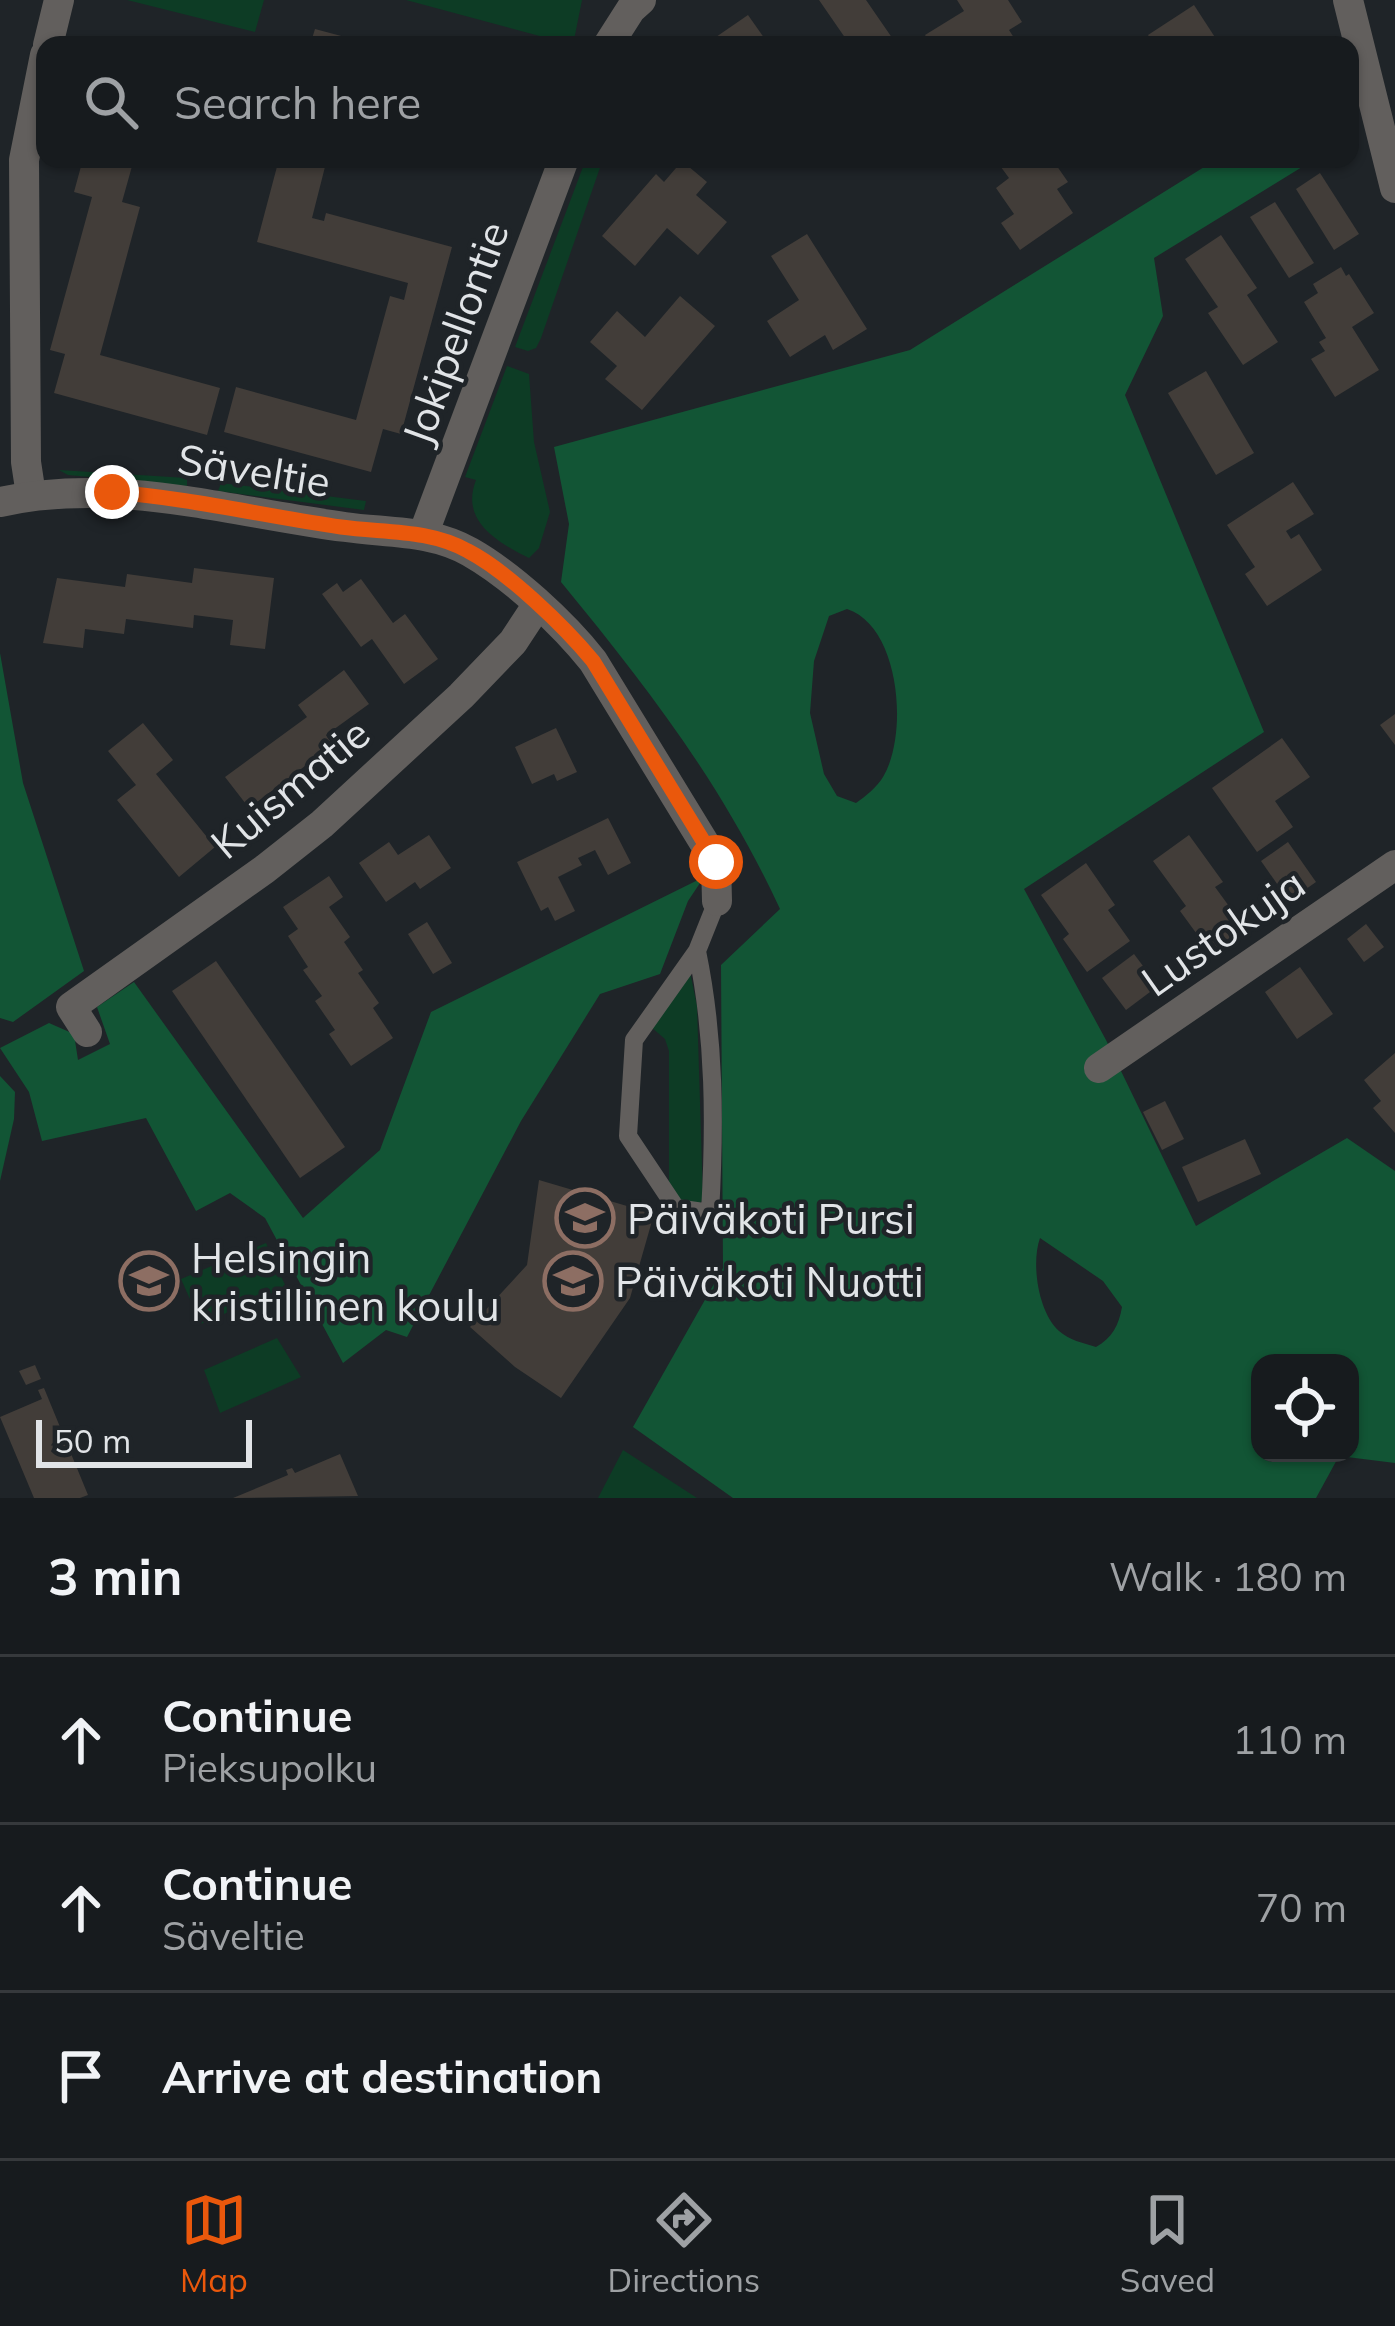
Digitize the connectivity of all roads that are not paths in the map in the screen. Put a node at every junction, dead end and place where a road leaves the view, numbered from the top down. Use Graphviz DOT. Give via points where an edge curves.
graph roads {
  1 [pos="59,0"];
  2 [pos="641,0"];
  3 [pos="1348,0"];
  4 [pos="50,36"];
  5 [pos="615,36"];
  6 [pos="1357,36"];
  7 [pos="1359,44"];
  8 [pos="36,101"];
  9 [pos="561,168"];
  10 [pos="1395,188"];
  11 [pos="32,495"];
  12 [pos="0,502"];
  13 [pos="423,535"];
  14 [pos="538,604"];
  15 [pos="1395,865"];
  16 [pos="717,902"];
  17 [pos="698,951"];
  18 [pos="68,1020"];
  19 [pos="1100,1068"];
  1 -- 4 [label="street"];
  2 -- 5 [label="street"];
  3 -- 6 [label="street"];
  7 -- 10 [label="street"];
  8 -- 11 [label="street" via="24,160"];
  9 -- 13 [label="street, Jokipellontie"];
  11 -- 12 [label="street, Säveltie"];
  11 -- 13 [label="street, Säveltie" via="144,495"];
  13 -- 14 [label="street, Säveltie" via="468,550"];
  14 -- 16 [label="street, Säveltie" via="593,661 716,862"];
  14 -- 18 [label="street, Kuismatie" via="460,696 322,824"];
  15 -- 19 [label="street, Lustokuja"];
  16 -- 17 [label="lane"];
  17 -- 17 [label="lane" via="716,1114 710,1213 676,1208 628,1136 634,1040"];
}
